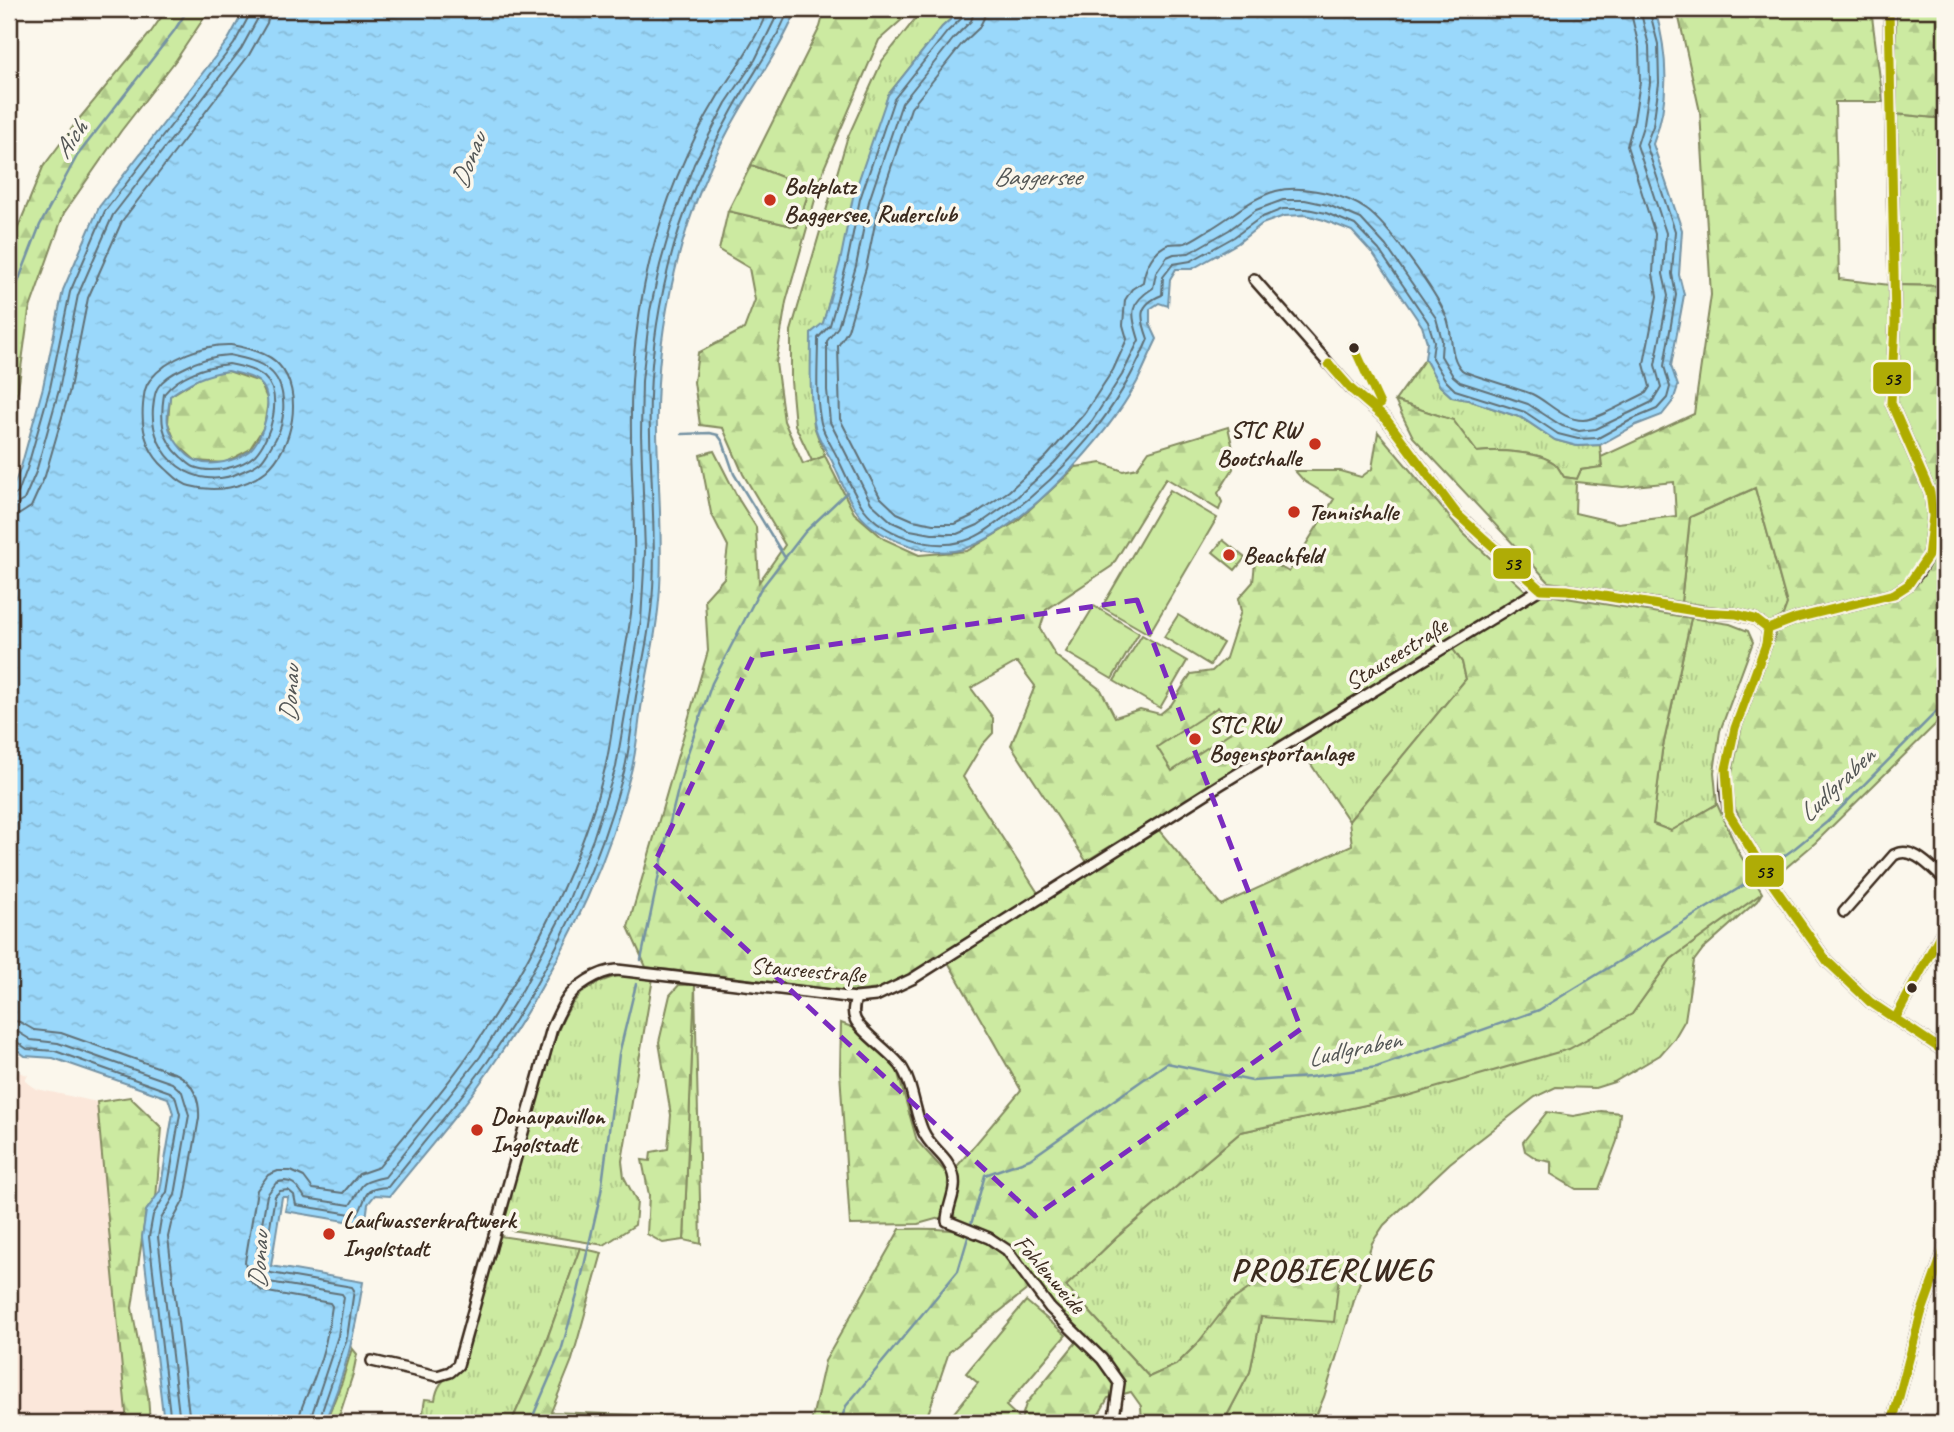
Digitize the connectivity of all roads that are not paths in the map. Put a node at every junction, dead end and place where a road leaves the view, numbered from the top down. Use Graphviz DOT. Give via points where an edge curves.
graph roads {
  1 [pos="1889,9"];
  2 [pos="1254,279"];
  3 [pos="1540,589"];
  4 [pos="1768,628"];
  5 [pos="1945,880"];
  6 [pos="1844,912"];
  7 [pos="1945,926"];
  8 [pos="856,998"];
  9 [pos="1895,1019"];
  10 [pos="1945,1052"];
  11 [pos="1945,1247"];
  12 [pos="372,1361"];
  13 [pos="1114,1417"];
  14 [pos="1452,1423"];
  15 [pos="1462,1423"];
  16 [pos="1892,1423"];
  1 -- 4 [label="street" via="1895,323 1891,403 1930,492 1933,516 1928,556 1908,585 1894,594"];
  2 -- 3 [label="street" via="1351,389 1386,419 1457,514"];
  3 -- 4 [label="street" via="1736,614"];
  3 -- 8 [label="street, Stauseestraße" via="912,979 876,996"];
  4 -- 9 [label="street" via="1726,769 1729,814 1827,961"];
  5 -- 6 [label="street" via="1902,851"];
  7 -- 9 [label="street"];
  8 -- 12 [label="street, Stauseestraße" via="617,970 586,982 566,999 552,1028 458,1365 437,1376"];
  8 -- 13 [label="street, Fohlenweide" via="855,1021 902,1068 923,1132 954,1175 956,1188 947,1221 996,1242 1015,1259 1050,1308 1102,1359 1119,1383"];
  9 -- 10 [label="street"];
  11 -- 16 [label="street" via="1921,1314"];
  14 -- 15 [label="street"];
}
